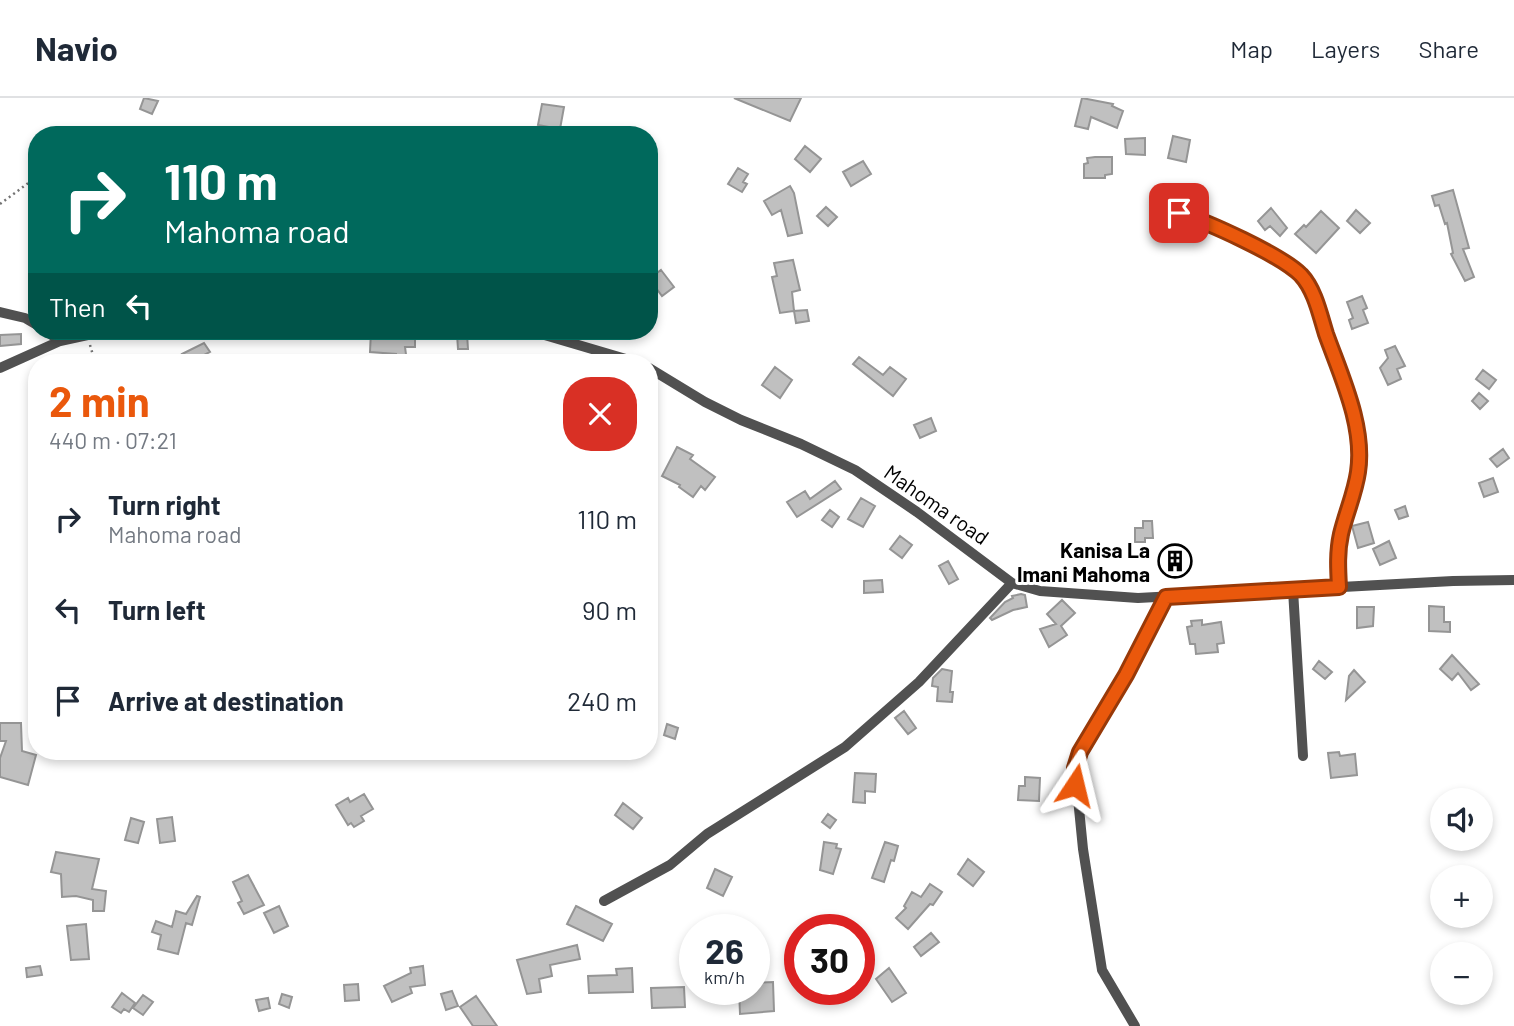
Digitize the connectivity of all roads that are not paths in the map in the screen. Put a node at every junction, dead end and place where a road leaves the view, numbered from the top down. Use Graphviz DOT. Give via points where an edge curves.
graph roads {
  1 [pos="1154,206"];
  2 [pos="0,312"];
  3 [pos="28,320"];
  4 [pos="64,340"];
  5 [pos="567,340"];
  6 [pos="60,341"];
  7 [pos="575,342"];
  8 [pos="31,354"];
  9 [pos="612,354"];
  10 [pos="28,355"];
  11 [pos="0,368"];
  12 [pos="658,373"];
  13 [pos="1514,580"];
  14 [pos="1012,583"];
  15 [pos="1339,587"];
  16 [pos="1293,590"];
  17 [pos="1166,597"];
  18 [pos="1303,756"];
  19 [pos="604,901"];
  20 [pos="1135,1026"];
  1 -- 15 [label="street" via="1203,220 1282,261 1303,276 1314,296 1349,391 1359,454 1337,559"];
  2 -- 3 [label="street"];
  4 -- 6 [label="street"];
  5 -- 7 [label="street"];
  6 -- 8 [label="street"];
  7 -- 9 [label="street"];
  10 -- 11 [label="street"];
  12 -- 14 [label="street, Mahoma road" via="741,421 855,470"];
  13 -- 15 [label="street, Mahoma road"];
  14 -- 17 [label="street, Mahoma road" via="1040,591"];
  14 -- 19 [label="street" via="919,682 845,747 707,834 670,866"];
  15 -- 16 [label="street, Mahoma road"];
  16 -- 17 [label="street, Mahoma road"];
  16 -- 18 [label="street"];
  17 -- 20 [label="street" via="1075,768 1102,971"];
}
